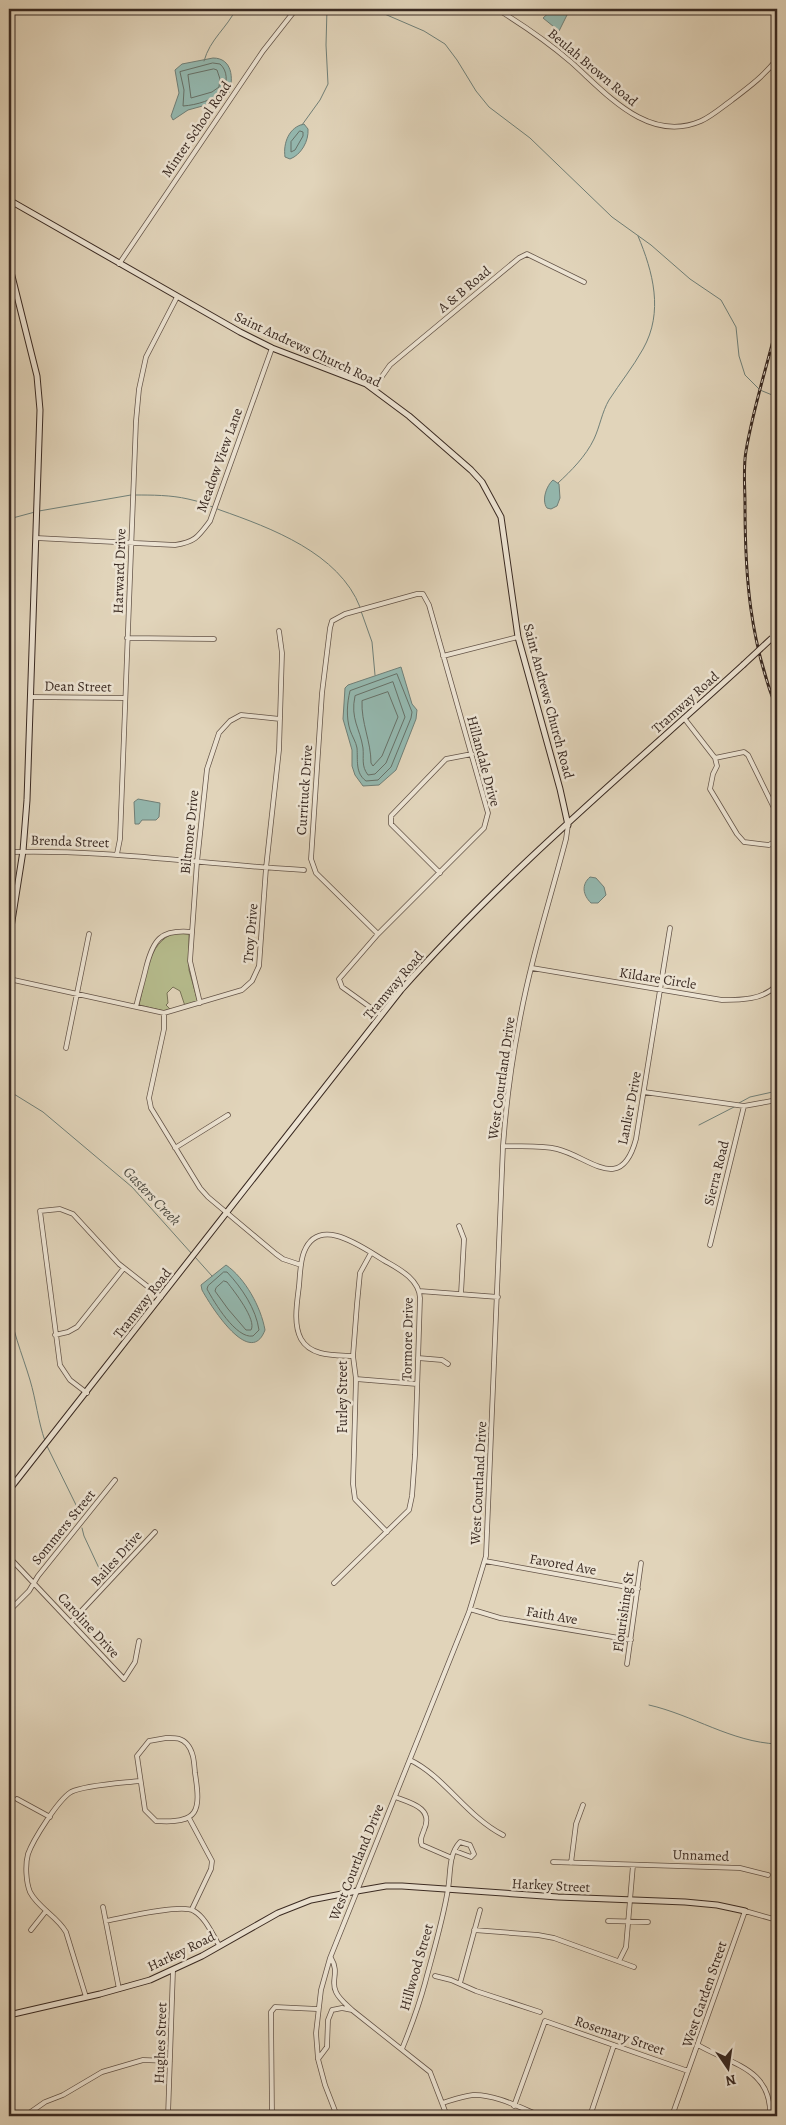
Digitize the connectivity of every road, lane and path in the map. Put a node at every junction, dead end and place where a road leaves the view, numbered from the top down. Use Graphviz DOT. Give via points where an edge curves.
graph roads {
  1 [pos="296,9"];
  2 [pos="497,9"];
  3 [pos="777,59"];
  4 [pos="9,200"];
  5 [pos="9,264"];
  6 [pos="118,264"];
  7 [pos="584,282"];
  8 [pos="177,298"];
  9 [pos="272,348"];
  10 [pos="373,389"];
  11 [pos="36,538"];
  12 [pos="131,542"];
  13 [pos="332,621"];
  14 [pos="279,631"];
  15 [pos="777,634"];
  16 [pos="518,637"];
  17 [pos="127,638"];
  18 [pos="214,639"];
  19 [pos="443,656"];
  20 [pos="32,697"];
  21 [pos="124,698"];
  22 [pos="684,718"];
  23 [pos="280,719"];
  24 [pos="472,754"];
  25 [pos="715,758"];
  26 [pos="777,814"];
  27 [pos="568,825"];
  28 [pos="777,840"];
  29 [pos="23,851"];
  30 [pos="9,852"];
  31 [pos="117,854"];
  32 [pos="197,862"];
  33 [pos="266,868"];
  34 [pos="304,870"];
  35 [pos="440,873"];
  36 [pos="670,928"];
  37 [pos="192,932"];
  38 [pos="89,934"];
  39 [pos="378,934"];
  40 [pos="9,940"];
  41 [pos="532,968"];
  42 [pos="9,979"];
  43 [pos="777,985"];
  44 [pos="660,989"];
  45 [pos="77,993"];
  46 [pos="200,1003"];
  47 [pos="136,1007"];
  48 [pos="164,1013"];
  49 [pos="381,1015"];
  50 [pos="66,1048"];
  51 [pos="644,1092"];
  52 [pos="777,1100"];
  53 [pos="744,1106"];
  54 [pos="228,1115"];
  55 [pos="503,1146"];
  56 [pos="175,1148"];
  57 [pos="228,1212"];
  58 [pos="459,1226"];
  59 [pos="710,1245"];
  60 [pos="371,1252"];
  61 [pos="301,1265"];
  62 [pos="124,1268"];
  63 [pos="419,1291"];
  64 [pos="461,1294"];
  65 [pos="161,1297"];
  66 [pos="498,1297"];
  67 [pos="56,1335"];
  68 [pos="354,1356"];
  69 [pos="418,1358"];
  70 [pos="448,1364"];
  71 [pos="356,1379"];
  72 [pos="417,1384"];
  73 [pos="87,1393"];
  74 [pos="115,1480"];
  75 [pos="9,1490"];
  76 [pos="155,1532"];
  77 [pos="387,1532"];
  78 [pos="9,1557"];
  79 [pos="485,1561"];
  80 [pos="641,1564"];
  81 [pos="34,1582"];
  82 [pos="334,1583"];
  83 [pos="638,1589"];
  84 [pos="470,1609"];
  85 [pos="9,1611"];
  86 [pos="72,1622"];
  87 [pos="631,1640"];
  88 [pos="139,1641"];
  89 [pos="627,1664"];
  90 [pos="410,1760"];
  91 [pos="139,1781"];
  92 [pos="395,1797"];
  93 [pos="17,1799"];
  94 [pos="583,1805"];
  95 [pos="50,1817"];
  96 [pos="189,1818"];
  97 [pos="503,1835"];
  98 [pos="455,1851"];
  99 [pos="452,1858"];
  100 [pos="553,1862"];
  101 [pos="571,1863"];
  102 [pos="633,1865"];
  103 [pos="768,1875"];
  104 [pos="448,1890"];
  105 [pos="356,1891"];
  106 [pos="631,1901"];
  107 [pos="103,1907"];
  108 [pos="192,1909"];
  109 [pos="480,1910"];
  110 [pos="46,1911"];
  111 [pos="745,1911"];
  112 [pos="777,1920"];
  113 [pos="106,1921"];
  114 [pos="608,1921"];
  115 [pos="628,1922"];
  116 [pos="648,1922"];
  117 [pos="31,1930"];
  118 [pos="474,1930"];
  119 [pos="219,1946"];
  120 [pos="330,1958"];
  121 [pos="619,1961"];
  122 [pos="634,1967"];
  123 [pos="173,1970"];
  124 [pos="435,1976"];
  125 [pos="460,1983"];
  126 [pos="119,1988"];
  127 [pos="86,1997"];
  128 [pos="317,2008"];
  129 [pos="352,2010"];
  130 [pos="540,2012"];
  131 [pos="9,2015"];
  132 [pos="614,2045"];
  133 [pos="698,2045"];
  134 [pos="402,2049"];
  135 [pos="318,2059"];
  136 [pos="170,2061"];
  137 [pos="688,2071"];
  138 [pos="442,2103"];
  139 [pos="514,2106"];
  140 [pos="777,2113"];
  141 [pos="770,2115"];
  142 [pos="25,2116"];
  143 [pos="168,2116"];
  144 [pos="272,2116"];
  145 [pos="337,2116"];
  146 [pos="447,2116"];
  147 [pos="541,2116"];
  148 [pos="590,2116"];
  149 [pos="672,2116"];
  1 -- 6 [label="street, Minter School Road" via="263,51"];
  2 -- 3 [label="street, Beulah Brown Road" via="556,50 621,107 637,118 657,125 690,124 714,114 766,73"];
  4 -- 6 [label="street, Saint Andrews Church Road"];
  5 -- 11 [label="street" via="39,397"];
  6 -- 8 [label="street, Saint Andrews Church Road"];
  7 -- 10 [label="street, A & B Road" via="526,254 415,342 390,365"];
  8 -- 9 [label="street, Saint Andrews Church Road"];
  8 -- 12 [label="street, Harward Drive" via="146,357 139,389"];
  9 -- 10 [label="street, Saint Andrews Church Road"];
  9 -- 12 [label="street, Meadow View Lane" via="210,521 199,536 188,543"];
  10 -- 16 [label="street, Saint Andrews Church Road" via="471,470 493,499 501,517 506,543"];
  11 -- 12 [label="street, Meadow View Lane"];
  11 -- 20 [label="street"];
  12 -- 17 [label="street, Harward Drive"];
  13 -- 19 [label="street, Hillandale Drive" via="346,614 423,594"];
  13 -- 39 [label="street, Currituck Drive" via="322,693 310,859 316,873"];
  14 -- 23 [label="street, Troy Drive" via="282,652"];
  15 -- 22 [label="street, Tramway Road, bridge"];
  16 -- 19 [label="street"];
  16 -- 27 [label="street, Saint Andrews Church Road"];
  17 -- 18 [label="street"];
  17 -- 21 [label="street, Harward Drive"];
  19 -- 24 [label="street, Hillandale Drive"];
  20 -- 21 [label="street, Dean Street"];
  20 -- 29 [label="street"];
  21 -- 31 [label="street, Harward Drive"];
  22 -- 25 [label="street"];
  22 -- 27 [label="street, Tramway Road"];
  23 -- 32 [label="street, Biltmore Drive" via="241,715 219,733 207,769"];
  23 -- 33 [label="street, Troy Drive"];
  24 -- 35 [label="street, Hillandale Drive" via="488,813 487,822"];
  24 -- 35 [label="street" via="446,760 391,816 391,824"];
  25 -- 26 [label="street" via="744,752 748,755"];
  25 -- 28 [label="street" via="717,766 710,789 737,834 744,842 769,845"];
  27 -- 41 [label="street, West Courtland Drive"];
  27 -- 49 [label="street, Tramway Road" via="447,938"];
  29 -- 30 [label="street, Brenda Street"];
  29 -- 31 [label="street, Brenda Street"];
  29 -- 40 [label="street"];
  31 -- 32 [label="street, Brenda Street"];
  32 -- 33 [label="street, Brenda Street"];
  32 -- 37 [label="street, Biltmore Drive"];
  33 -- 34 [label="street, Brenda Street"];
  33 -- 46 [label="street, Troy Drive" via="257,974 242,990"];
  35 -- 39 [label="street, Hillandale Drive"];
  36 -- 44 [label="street, Lanlier Drive"];
  37 -- 46 [label="street, Biltmore Drive" via="191,970"];
  37 -- 47 [label="street" via="174,931 154,943"];
  38 -- 45 [label="street"];
  39 -- 49 [label="street, Hillandale Drive" via="339,979 342,987"];
  41 -- 44 [label="street, Kildare Circle"];
  41 -- 55 [label="street, West Courtland Drive" via="510,1074"];
  42 -- 45 [label="street, Troy Drive"];
  43 -- 44 [label="street, Kildare Circle" via="760,996 735,1000"];
  44 -- 51 [label="street, Lanlier Drive"];
  45 -- 47 [label="street, Troy Drive"];
  45 -- 50 [label="street"];
  46 -- 48 [label="street, Troy Drive"];
  47 -- 48 [label="street, Troy Drive"];
  48 -- 56 [label="street" via="164,1029 149,1098 151,1108"];
  49 -- 57 [label="street, Tramway Road"];
  51 -- 53 [label="street"];
  51 -- 55 [label="street, Lanlier Drive" via="632,1152 626,1162 614,1169 602,1169 556,1149"];
  52 -- 53 [label="street"];
  53 -- 59 [label="street, Sierra Road"];
  54 -- 56 [label="street"];
  55 -- 66 [label="street, West Courtland Drive"];
  56 -- 57 [label="street" via="200,1188"];
  57 -- 61 [label="street" via="283,1259"];
  57 -- 65 [label="street, Tramway Road"];
  58 -- 64 [label="street" via="464,1239"];
  60 -- 61 [label="street, Tormore Drive" via="350,1240 325,1234 311,1240 303,1253"];
  60 -- 63 [label="street, Tormore Drive" via="414,1280"];
  60 -- 68 [label="street, Furley Street" via="360,1273"];
  61 -- 68 [label="street, Tormore Drive" via="296,1323 302,1340 314,1351"];
  62 -- 65 [label="street"];
  62 -- 67 [label="street" via="77,1326"];
  62 -- 67 [label="street" via="73,1214 60,1209 40,1211"];
  63 -- 64 [label="street"];
  63 -- 69 [label="street, Tormore Drive"];
  64 -- 66 [label="street"];
  65 -- 73 [label="street, Tramway Road"];
  66 -- 79 [label="street, West Courtland Drive"];
  67 -- 73 [label="street" via="62,1370"];
  68 -- 71 [label="street, Furley Street"];
  69 -- 70 [label="street" via="442,1360"];
  69 -- 72 [label="street, Tormore Drive"];
  71 -- 72 [label="street"];
  71 -- 77 [label="street, Furley Street" via="352,1460 355,1499"];
  72 -- 77 [label="street, Tormore Drive" via="412,1496 409,1510"];
  73 -- 75 [label="street, Tramway Road"];
  74 -- 81 [label="street, Sommers Street"];
  76 -- 86 [label="street, Bailes Drive"];
  77 -- 82 [label="street, Tormore Drive"];
  78 -- 81 [label="street, Caroline Drive"];
  79 -- 83 [label="street, Favored Ave"];
  79 -- 84 [label="street, West Courtland Drive"];
  80 -- 83 [label="street, Flourishing St"];
  81 -- 85 [label="street, Sommers Street"];
  81 -- 86 [label="street, Caroline Drive"];
  83 -- 87 [label="street, Flourishing St"];
  84 -- 87 [label="street, Faith Ave" via="500,1618"];
  84 -- 90 [label="street, West Courtland Drive"];
  86 -- 88 [label="street, Caroline Drive" via="124,1679 135,1662"];
  87 -- 89 [label="street, Flourishing St"];
  90 -- 92 [label="street, West Courtland Drive"];
  90 -- 97 [label="street" via="430,1773 479,1820"];
  91 -- 95 [label="street" via="73,1791"];
  91 -- 96 [label="street" via="145,1810 156,1821"];
  91 -- 96 [label="street" via="137,1756 149,1741 177,1738 186,1742 193,1756 199,1798 196,1810"];
  92 -- 99 [label="street" via="420,1806 424,1811 427,1822 420,1839 422,1846"];
  92 -- 105 [label="street, West Courtland Drive"];
  93 -- 95 [label="street"];
  94 -- 101 [label="street" via="576,1824"];
  95 -- 110 [label="street" via="30,1849 26,1863 30,1891"];
  96 -- 108 [label="street" via="212,1861 212,1869"];
  98 -- 98 [label="street" via="462,1842 472,1847 474,1855 471,1858"];
  98 -- 99 [label="street, Hillwood Street"];
  99 -- 104 [label="street, Hillwood Street"];
  100 -- 101 [label="street, Unnamed"];
  101 -- 102 [label="street, Unnamed"];
  102 -- 103 [label="street, Unnamed" via="740,1868"];
  102 -- 106 [label="street"];
  104 -- 105 [label="street, Harkey Street" via="394,1886"];
  104 -- 106 [label="street, Harkey Street"];
  104 -- 134 [label="street, Hillwood Street" via="425,1985"];
  105 -- 119 [label="street, Harkey Road" via="311,1900 278,1912"];
  105 -- 120 [label="street, West Courtland Drive"];
  106 -- 111 [label="street, Harkey Street" via="717,1905"];
  106 -- 115 [label="street"];
  107 -- 113 [label="street"];
  108 -- 113 [label="street"];
  108 -- 119 [label="street" via="203,1919"];
  109 -- 118 [label="street"];
  110 -- 117 [label="street"];
  110 -- 127 [label="street" via="66,1932"];
  111 -- 112 [label="street"];
  111 -- 133 [label="street, West Garden Street"];
  113 -- 126 [label="street"];
  114 -- 115 [label="street"];
  115 -- 116 [label="street"];
  115 -- 121 [label="street" via="626,1947"];
  118 -- 121 [label="street" via="538,1935"];
  118 -- 125 [label="street"];
  119 -- 123 [label="street, Harkey Road"];
  120 -- 128 [label="street, West Courtland Drive"];
  120 -- 129 [label="street" via="335,1966 336,1992"];
  121 -- 122 [label="street"];
  123 -- 126 [label="street, Harkey Road"];
  123 -- 136 [label="street, Hughes Street"];
  124 -- 125 [label="street"];
  125 -- 130 [label="street"];
  126 -- 127 [label="street, Harkey Road"];
  127 -- 131 [label="street, Harkey Road"];
  128 -- 135 [label="street, West Courtland Drive"];
  128 -- 144 [label="street" via="283,2006 275,2007 271,2012"];
  129 -- 134 [label="street"];
  129 -- 135 [label="street" via="332,2010 328,2020 327,2047"];
  132 -- 137 [label="street, Rosemary Street"];
  132 -- 139 [label="street, Rosemary Street" via="545,2021"];
  132 -- 148 [label="street"];
  133 -- 137 [label="street, West Garden Street"];
  133 -- 141 [label="street" via="756,2076 764,2088"];
  134 -- 138 [label="street" via="430,2072"];
  135 -- 145 [label="street, West Courtland Drive"];
  136 -- 142 [label="street" via="143,2060 102,2072"];
  136 -- 143 [label="street, Hughes Street"];
  137 -- 149 [label="street, West Garden Street"];
  138 -- 139 [label="street" via="480,2096"];
  138 -- 146 [label="street"];
  139 -- 147 [label="street"];
  140 -- 141 [label="street"];
}
